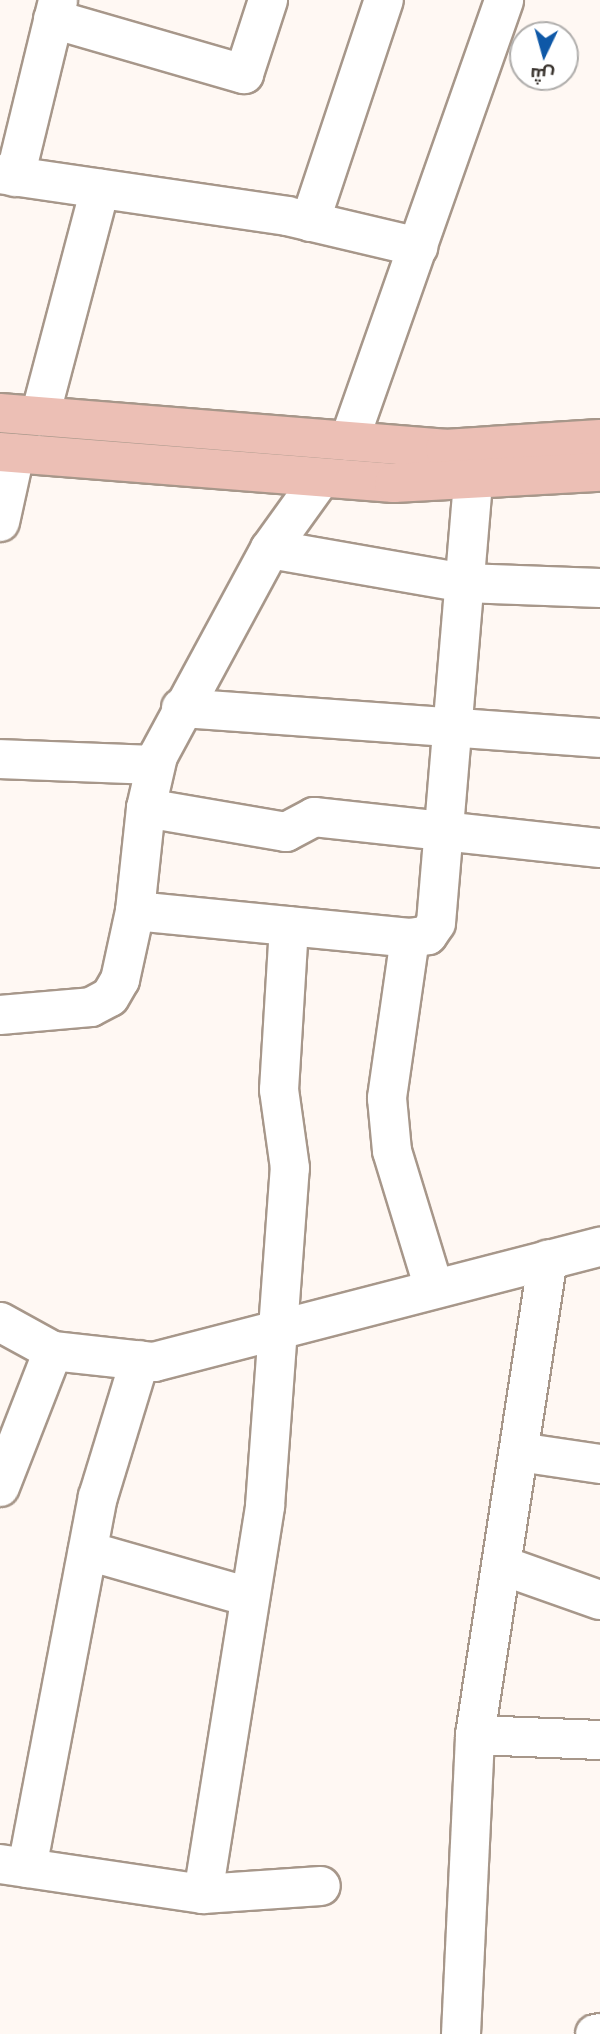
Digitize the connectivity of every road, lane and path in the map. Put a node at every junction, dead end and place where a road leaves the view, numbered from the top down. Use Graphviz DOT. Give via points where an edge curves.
graph roads {
  1 [pos="268,0"];
  2 [pos="384,0"];
  3 [pos="504,0"];
  4 [pos="55,9"];
  5 [pos="7,176"];
  6 [pos="100,189"];
  7 [pos="310,222"];
  8 [pos="418,247"];
  9 [pos="0,413"];
  10 [pos="40,416"];
  11 [pos="600,439"];
  12 [pos="349,441"];
  13 [pos="7,453"];
  14 [pos="600,472"];
  15 [pos="321,478"];
  16 [pos="473,479"];
  17 [pos="0,522"];
  18 [pos="270,549"];
  19 [pos="464,583"];
  20 [pos="600,589"];
  21 [pos="181,708"];
  22 [pos="452,727"];
  23 [pos="600,738"];
  24 [pos="0,759"];
  25 [pos="155,765"];
  26 [pos="146,808"];
  27 [pos="444,830"];
  28 [pos="600,848"];
  29 [pos="135,911"];
  30 [pos="289,926"];
  31 [pos="410,938"];
  32 [pos="0,1015"];
  33 [pos="600,1247"];
  34 [pos="548,1260"];
  35 [pos="434,1288"];
  36 [pos="0,1322"];
  37 [pos="275,1328"];
  38 [pos="53,1351"];
  39 [pos="140,1360"];
  40 [pos="38,1391"];
  41 [pos="0,1406"];
  42 [pos="519,1452"];
  43 [pos="600,1464"];
  44 [pos="0,1487"];
  45 [pos="88,1552"];
  46 [pos="501,1565"];
  47 [pos="250,1597"];
  48 [pos="600,1600"];
  49 [pos="475,1735"];
  50 [pos="600,1740"];
  51 [pos="14,1866"];
  52 [pos="321,1885"];
  53 [pos="203,1894"];
  54 [pos="461,2034"];
  1 -- 4 [label="street" via="244,74"];
  2 -- 7 [label="street"];
  3 -- 8 [label="street"];
  4 -- 5 [label="street"];
  5 -- 6 [label="street"];
  6 -- 7 [label="street"];
  6 -- 10 [label="street"];
  7 -- 8 [label="street"];
  8 -- 12 [label="street"];
  9 -- 10 [label="main road"];
  10 -- 12 [label="main road"];
  11 -- 12 [label="main road" via="445,449"];
  13 -- 15 [label="main road"];
  13 -- 17 [label="street"];
  14 -- 16 [label="main road"];
  15 -- 16 [label="main road" via="394,483"];
  15 -- 18 [label="street"];
  16 -- 19 [label="street"];
  18 -- 19 [label="street"];
  18 -- 21 [label="street"];
  19 -- 20 [label="street"];
  19 -- 22 [label="street"];
  21 -- 22 [label="street"];
  21 -- 25 [label="street"];
  22 -- 23 [label="street"];
  22 -- 27 [label="street"];
  24 -- 25 [label="street"];
  25 -- 26 [label="street"];
  26 -- 27 [label="street" via="286,832 314,817"];
  26 -- 29 [label="street"];
  27 -- 28 [label="street"];
  27 -- 31 [label="street" via="436,923 428,935"];
  29 -- 30 [label="street"];
  29 -- 32 [label="street" via="120,979 110,998 90,1007"];
  30 -- 31 [label="street"];
  30 -- 37 [label="street" via="279,1090 290,1168"];
  31 -- 35 [label="street" via="387,1098 392,1150"];
  33 -- 34 [label="street"];
  34 -- 35 [label="street"];
  34 -- 42 [label="street"];
  35 -- 37 [label="street"];
  36 -- 38 [label="street"];
  37 -- 39 [label="street" via="154,1362"];
  37 -- 47 [label="street" via="265,1506"];
  38 -- 39 [label="street"];
  38 -- 40 [label="street"];
  39 -- 45 [label="street" via="98,1497"];
  40 -- 41 [label="street"];
  40 -- 44 [label="street"];
  42 -- 43 [label="street"];
  42 -- 46 [label="street"];
  45 -- 47 [label="street"];
  45 -- 51 [label="street"];
  46 -- 48 [label="street"];
  46 -- 49 [label="street"];
  47 -- 53 [label="street"];
  49 -- 50 [label="street"];
  49 -- 54 [label="street"];
  51 -- 53 [label="street"];
  52 -- 53 [label="street"];
}
